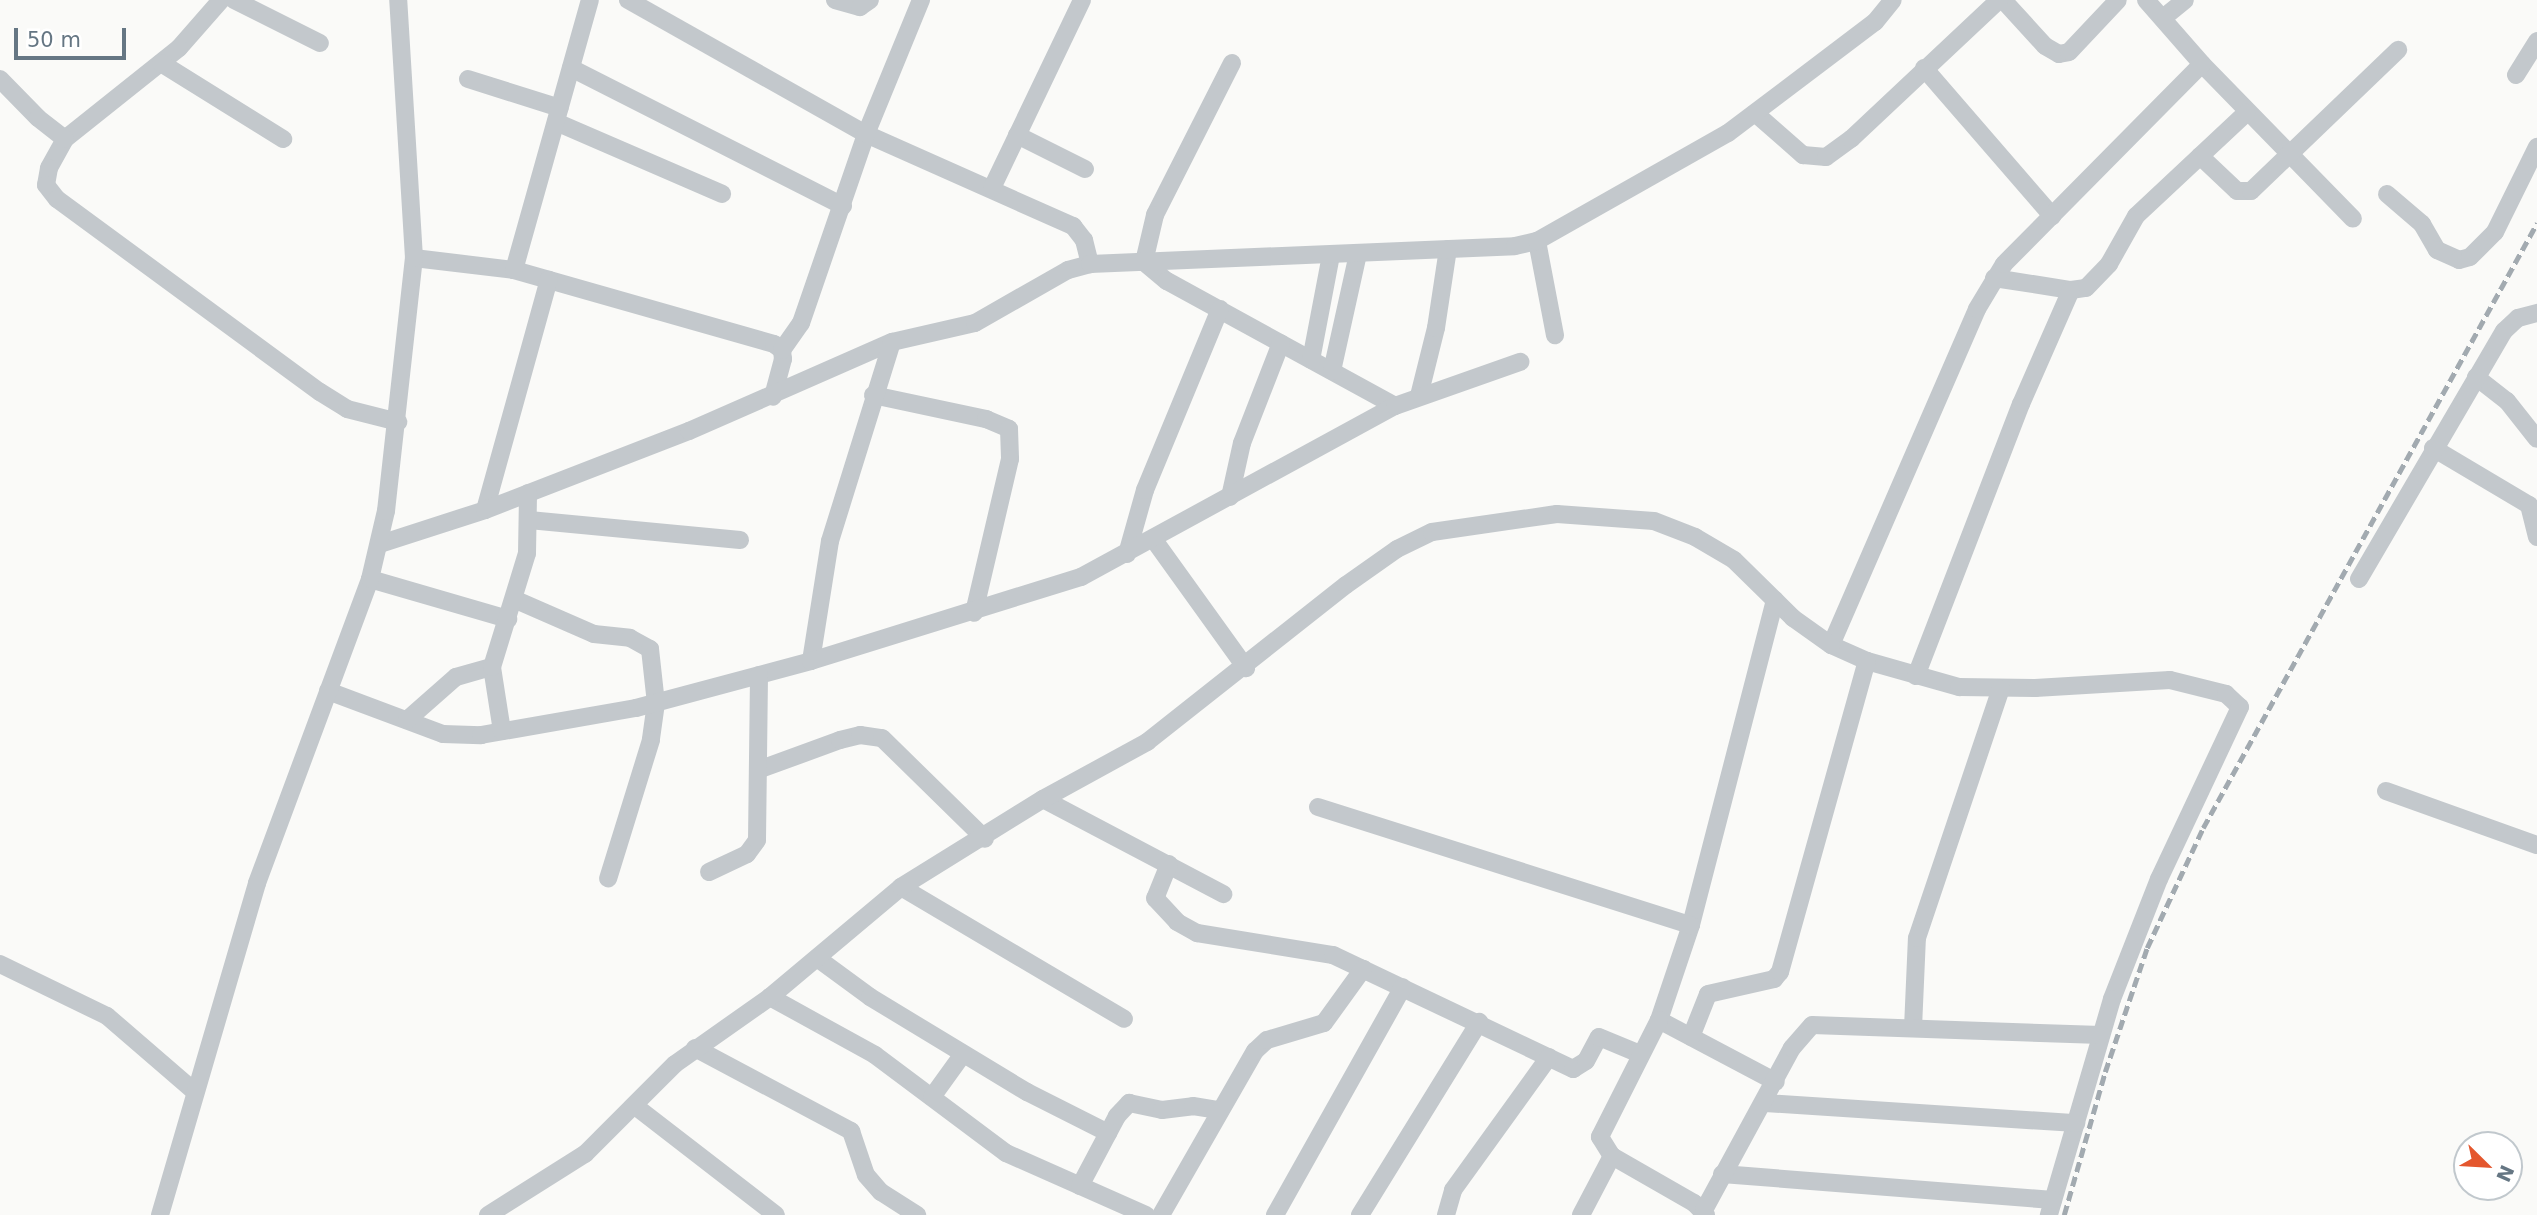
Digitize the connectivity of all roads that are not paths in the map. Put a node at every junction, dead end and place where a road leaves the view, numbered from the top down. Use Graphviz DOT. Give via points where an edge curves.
graph roads {
  1 [pos="221,0"];
  2 [pos="234,0"];
  3 [pos="398,0"];
  4 [pos="628,0"];
  5 [pos="835,0"];
  6 [pos="870,0"];
  7 [pos="921,0"];
  8 [pos="1082,0"];
  9 [pos="1894,0"];
  10 [pos="2001,0"];
  11 [pos="2118,0"];
  12 [pos="2146,0"];
  13 [pos="2185,0"];
  14 [pos="585,1"];
  15 [pos="2163,18"];
  16 [pos="2537,41"];
  17 [pos="320,43"];
  18 [pos="2398,50"];
  19 [pos="161,63"];
  20 [pos="1232,63"];
  21 [pos="2202,64"];
  22 [pos="571,68"];
  23 [pos="1924,68"];
  24 [pos="2516,75"];
  25 [pos="0,79"];
  26 [pos="468,79"];
  27 [pos="1755,113"];
  28 [pos="2246,113"];
  29 [pos="558,115"];
  30 [pos="866,134"];
  31 [pos="1017,135"];
  32 [pos="65,139"];
  33 [pos="284,139"];
  34 [pos="2537,147"];
  35 [pos="2288,155"];
  36 [pos="2200,156"];
  37 [pos="1086,169"];
  38 [pos="992,188"];
  39 [pos="722,194"];
  40 [pos="2387,194"];
  41 [pos="843,206"];
  42 [pos="2052,216"];
  43 [pos="2353,219"];
  44 [pos="1537,241"];
  45 [pos="1448,249"];
  46 [pos="1357,254"];
  47 [pos="1331,255"];
  48 [pos="414,258"];
  49 [pos="1144,262"];
  50 [pos="1090,264"];
  51 [pos="514,270"];
  52 [pos="1994,278"];
  53 [pos="549,280"];
  54 [pos="2071,290"];
  55 [pos="1220,309"];
  56 [pos="2537,313"];
  57 [pos="1555,335"];
  58 [pos="892,342"];
  59 [pos="1281,343"];
  60 [pos="782,350"];
  61 [pos="1311,360"];
  62 [pos="1520,362"];
  63 [pos="1332,372"];
  64 [pos="2476,377"];
  65 [pos="873,395"];
  66 [pos="1419,396"];
  67 [pos="773,397"];
  68 [pos="1395,406"];
  69 [pos="398,422"];
  70 [pos="2537,439"];
  71 [pos="2433,448"];
  72 [pos="528,493"];
  73 [pos="1230,497"];
  74 [pos="485,510"];
  75 [pos="529,520"];
  76 [pos="2537,537"];
  77 [pos="740,540"];
  78 [pos="1154,540"];
  79 [pos="380,544"];
  80 [pos="1127,554"];
  81 [pos="370,579"];
  82 [pos="2359,579"];
  83 [pos="516,600"];
  84 [pos="1775,600"];
  85 [pos="974,613"];
  86 [pos="508,619"];
  87 [pos="1831,645"];
  88 [pos="1867,661"];
  89 [pos="811,662"];
  90 [pos="492,667"];
  91 [pos="1246,668"];
  92 [pos="759,675"];
  93 [pos="1916,676"];
  94 [pos="2001,689"];
  95 [pos="328,691"];
  96 [pos="656,703"];
  97 [pos="407,720"];
  98 [pos="502,731"];
  99 [pos="758,769"];
  100 [pos="2386,791"];
  101 [pos="1043,799"];
  102 [pos="1318,807"];
  103 [pos="985,838"];
  104 [pos="2537,845"];
  105 [pos="1169,864"];
  106 [pos="709,872"];
  107 [pos="608,879"];
  108 [pos="901,887"];
  109 [pos="1223,894"];
  110 [pos="1691,925"];
  111 [pos="817,958"];
  112 [pos="0,964"];
  113 [pos="1363,969"];
  114 [pos="1403,988"];
  115 [pos="770,998"];
  116 [pos="1124,1019"];
  117 [pos="1660,1020"];
  118 [pos="1479,1022"];
  119 [pos="1913,1028"];
  120 [pos="2101,1035"];
  121 [pos="1691,1037"];
  122 [pos="695,1048"];
  123 [pos="963,1054"];
  124 [pos="1640,1054"];
  125 [pos="1549,1056"];
  126 [pos="1776,1082"];
  127 [pos="195,1092"];
  128 [pos="932,1097"];
  129 [pos="1765,1103"];
  130 [pos="635,1106"];
  131 [pos="1219,1110"];
  132 [pos="2076,1123"];
  133 [pos="1108,1133"];
  134 [pos="1612,1156"];
  135 [pos="1722,1174"];
  136 [pos="1080,1186"];
  137 [pos="2051,1208"];
  138 [pos="1705,1213"];
  139 [pos="160,1215"];
  140 [pos="488,1215"];
  141 [pos="776,1215"];
  142 [pos="918,1215"];
  143 [pos="1146,1215"];
  144 [pos="1161,1215"];
  145 [pos="1275,1215"];
  146 [pos="1360,1215"];
  147 [pos="1446,1215"];
  148 [pos="1581,1215"];
  1 -- 19 [label="street"];
  2 -- 17 [label="street"];
  3 -- 48 [label="street"];
  4 -- 30 [label="street"];
  5 -- 6 [label="street" via="860,7"];
  7 -- 30 [label="street"];
  8 -- 31 [label="street"];
  9 -- 27 [label="street" via="1875,22"];
  10 -- 11 [label="street" via="2045,46 2059,54 2068,52"];
  10 -- 23 [label="street"];
  12 -- 15 [label="street"];
  13 -- 15 [label="street"];
  14 -- 22 [label="street"];
  15 -- 21 [label="street"];
  16 -- 24 [label="street"];
  18 -- 35 [label="street"];
  19 -- 32 [label="street"];
  19 -- 33 [label="street"];
  20 -- 49 [label="street" via="1155,215"];
  21 -- 28 [label="street"];
  21 -- 42 [label="street"];
  22 -- 29 [label="street"];
  22 -- 41 [label="street"];
  23 -- 27 [label="street" via="1826,158 1803,155"];
  23 -- 42 [label="street"];
  25 -- 32 [label="street"];
  26 -- 29 [label="street"];
  27 -- 44 [label="street" via="1728,133"];
  28 -- 35 [label="street"];
  28 -- 36 [label="street"];
  29 -- 39 [label="street"];
  29 -- 51 [label="street"];
  30 -- 38 [label="street"];
  30 -- 41 [label="street"];
  31 -- 37 [label="street"];
  31 -- 38 [label="street"];
  32 -- 69 [label="street" via="49,168 46,186 57,199 320,392 347,409"];
  34 -- 40 [label="street" via="2495,232 2470,257 2459,260 2437,250 2422,224"];
  35 -- 36 [label="street" via="2244,193"];
  35 -- 43 [label="street"];
  36 -- 54 [label="street" via="2136,216 2097,280"];
  38 -- 50 [label="street" via="1073,226 1084,240"];
  41 -- 60 [label="street" via="801,323"];
  42 -- 52 [label="street"];
  44 -- 45 [label="street"];
  44 -- 57 [label="street"];
  45 -- 46 [label="street"];
  45 -- 66 [label="street"];
  46 -- 47 [label="street"];
  46 -- 63 [label="street"];
  47 -- 49 [label="street"];
  47 -- 61 [label="street"];
  48 -- 51 [label="street"];
  48 -- 69 [label="street"];
  49 -- 50 [label="street"];
  49 -- 55 [label="street" via="1167,281"];
  50 -- 58 [label="street" via="1068,270 975,323"];
  51 -- 53 [label="street"];
  52 -- 54 [label="street"];
  52 -- 87 [label="street"];
  53 -- 60 [label="street"];
  53 -- 74 [label="street"];
  54 -- 93 [label="street" via="2021,404"];
  55 -- 59 [label="street"];
  55 -- 80 [label="street" via="1145,490"];
  56 -- 64 [label="street" via="2518,318 2504,331"];
  58 -- 65 [label="street"];
  58 -- 67 [label="street"];
  59 -- 61 [label="street"];
  59 -- 73 [label="street" via="1242,443"];
  60 -- 67 [label="street"];
  61 -- 63 [label="street"];
  62 -- 66 [label="street"];
  63 -- 68 [label="street"];
  64 -- 70 [label="street" via="2507,401"];
  64 -- 71 [label="street"];
  65 -- 85 [label="street" via="986,419 1009,429 1010,459"];
  65 -- 89 [label="street" via="830,541"];
  66 -- 68 [label="street"];
  67 -- 72 [label="street"];
  68 -- 73 [label="street"];
  69 -- 79 [label="street"];
  71 -- 76 [label="street" via="2529,505"];
  71 -- 82 [label="street"];
  72 -- 74 [label="street"];
  72 -- 75 [label="street"];
  73 -- 78 [label="street"];
  74 -- 79 [label="street"];
  75 -- 77 [label="street"];
  75 -- 83 [label="street"];
  78 -- 80 [label="street"];
  78 -- 91 [label="street"];
  79 -- 81 [label="street"];
  80 -- 85 [label="street" via="1081,577"];
  81 -- 86 [label="street"];
  81 -- 95 [label="street"];
  83 -- 86 [label="street"];
  83 -- 96 [label="street" via="594,634 643,642 650,649"];
  84 -- 87 [label="street"];
  84 -- 91 [label="street" via="1734,560 1695,537 1654,521 1558,514 1479,522 1432,532 1396,549"];
  84 -- 110 [label="street"];
  85 -- 89 [label="street"];
  86 -- 90 [label="street"];
  87 -- 88 [label="street"];
  88 -- 93 [label="street"];
  88 -- 121 [label="street" via="1780,972 1774,979 1708,994"];
  89 -- 92 [label="street"];
  90 -- 97 [label="street" via="456,677"];
  90 -- 98 [label="street"];
  91 -- 101 [label="street" via="1147,742"];
  92 -- 96 [label="street"];
  92 -- 99 [label="street"];
  93 -- 94 [label="street" via="1959,687"];
  94 -- 119 [label="street" via="1917,938"];
  94 -- 120 [label="street" via="2170,680 2225,694 2240,707 2159,879"];
  95 -- 97 [label="street"];
  95 -- 127 [label="street" via="257,883"];
  96 -- 98 [label="street"];
  96 -- 107 [label="street" via="644,772"];
  97 -- 98 [label="street" via="443,734"];
  99 -- 103 [label="street" via="860,735 882,738"];
  99 -- 106 [label="street" via="754,847"];
  100 -- 104 [label="street"];
  101 -- 103 [label="street"];
  101 -- 105 [label="street"];
  102 -- 110 [label="street"];
  103 -- 108 [label="street"];
  105 -- 109 [label="street"];
  105 -- 113 [label="street" via="1155,898 1187,928 1208,936 1317,951"];
  108 -- 111 [label="street"];
  108 -- 116 [label="street"];
  110 -- 117 [label="street"];
  111 -- 115 [label="street"];
  111 -- 123 [label="street"];
  112 -- 127 [label="street" via="107,1016"];
  113 -- 114 [label="street"];
  113 -- 131 [label="street" via="1324,1023 1267,1040 1255,1051"];
  114 -- 118 [label="street"];
  114 -- 145 [label="street"];
  115 -- 122 [label="street"];
  115 -- 128 [label="street" via="875,1055"];
  117 -- 121 [label="street"];
  117 -- 124 [label="street"];
  118 -- 125 [label="street"];
  118 -- 146 [label="street"];
  119 -- 120 [label="street"];
  119 -- 126 [label="street" via="1812,1026 1792,1048"];
  120 -- 132 [label="street"];
  121 -- 126 [label="street"];
  122 -- 130 [label="street"];
  122 -- 142 [label="street" via="851,1131 866,1175 881,1192"];
  123 -- 128 [label="street"];
  123 -- 133 [label="street"];
  124 -- 125 [label="street" via="1600,1037 1581,1067 1573,1069"];
  124 -- 134 [label="street" via="1600,1137"];
  125 -- 147 [label="street" via="1453,1190"];
  126 -- 129 [label="street"];
  127 -- 139 [label="street"];
  128 -- 136 [label="street" via="1006,1153"];
  129 -- 132 [label="street"];
  129 -- 135 [label="street"];
  130 -- 140 [label="street" via="585,1154"];
  130 -- 141 [label="street"];
  131 -- 133 [label="street" via="1193,1106 1162,1110 1129,1103"];
  131 -- 144 [label="street"];
  132 -- 137 [label="street"];
  133 -- 136 [label="street"];
  134 -- 138 [label="street"];
  134 -- 148 [label="street"];
  135 -- 137 [label="street"];
  135 -- 138 [label="street"];
  136 -- 143 [label="street"];
}
